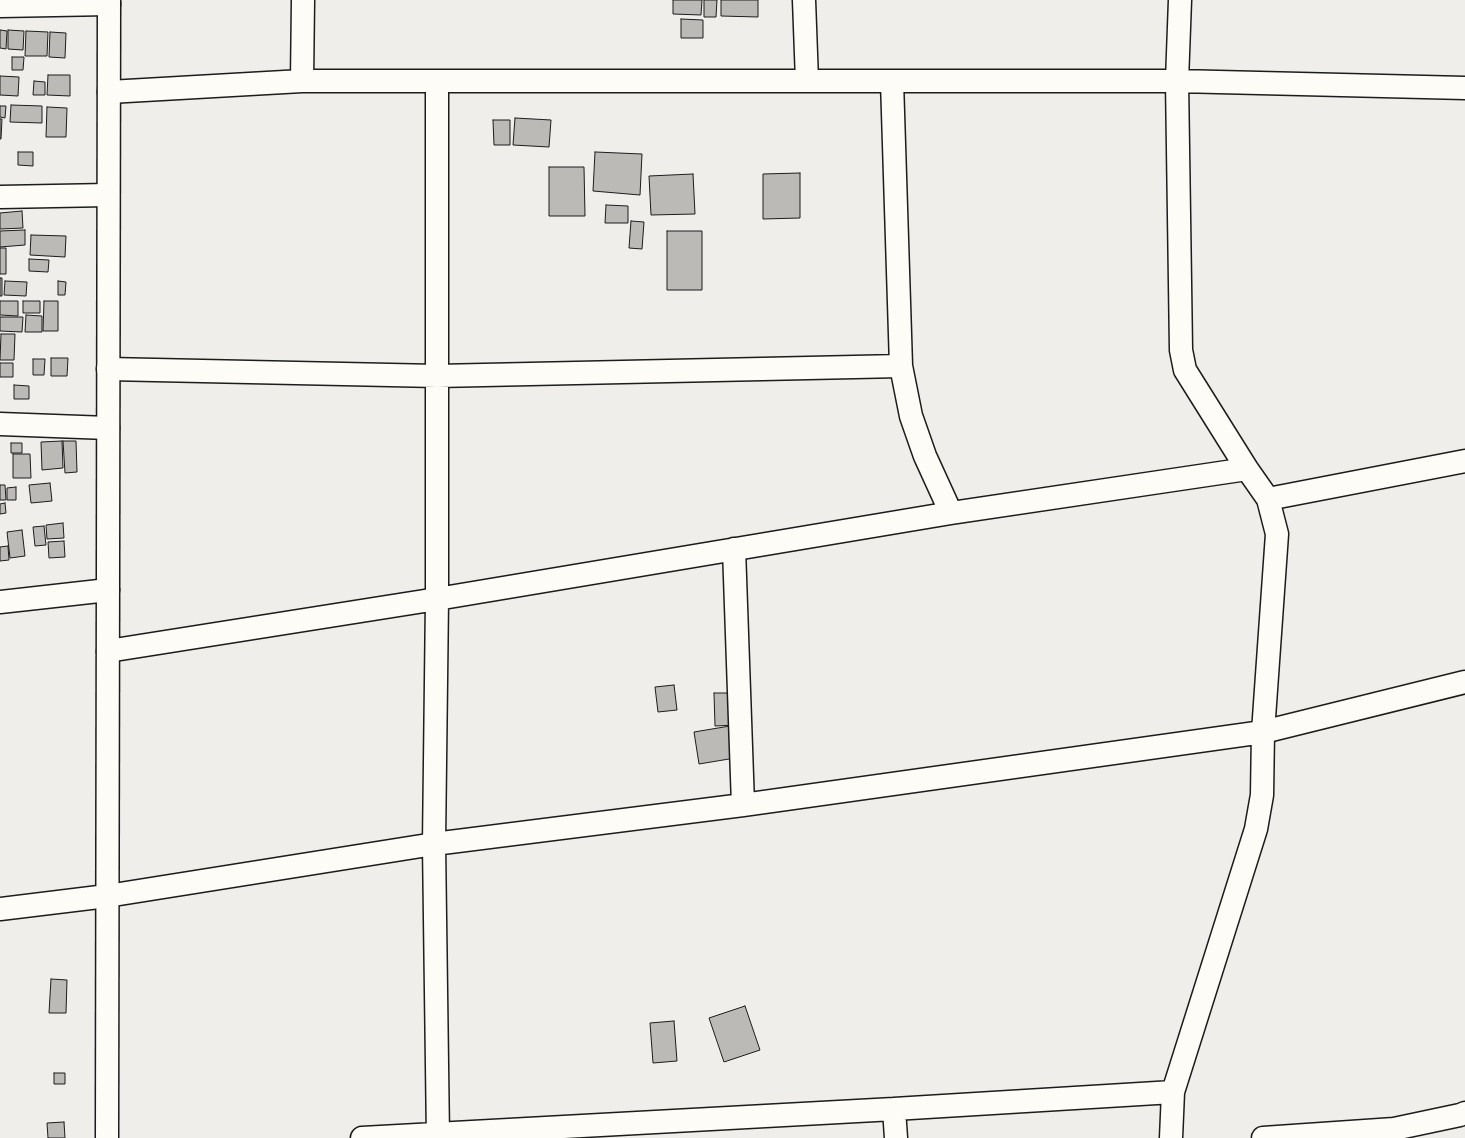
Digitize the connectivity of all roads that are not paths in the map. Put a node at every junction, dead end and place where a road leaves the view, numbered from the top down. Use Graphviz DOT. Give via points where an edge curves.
graph roads {
  1 [pos="303,0"];
  2 [pos="804,0"];
  3 [pos="1180,0"];
  4 [pos="109,2"];
  5 [pos="0,6"];
  6 [pos="302,81"];
  7 [pos="438,81"];
  8 [pos="807,81"];
  9 [pos="892,81"];
  10 [pos="1177,81"];
  11 [pos="1465,88"];
  12 [pos="109,92"];
  13 [pos="108,195"];
  14 [pos="0,197"];
  15 [pos="901,366"];
  16 [pos="108,369"];
  17 [pos="437,376"];
  18 [pos="0,424"];
  19 [pos="108,428"];
  20 [pos="1465,461"];
  21 [pos="1246,469"];
  22 [pos="1268,499"];
  23 [pos="952,513"];
  24 [pos="734,549"];
  25 [pos="108,590"];
  26 [pos="437,599"];
  27 [pos="0,602"];
  28 [pos="108,651"];
  29 [pos="1465,682"];
  30 [pos="1264,732"];
  31 [pos="743,805"];
  32 [pos="434,844"];
  33 [pos="107,896"];
  34 [pos="0,909"];
  35 [pos="1174,1092"];
  36 [pos="894,1109"];
  37 [pos="1465,1112"];
  38 [pos="1365,1134"];
  39 [pos="438,1136"];
  40 [pos="107,1138"];
  41 [pos="362,1138"];
  42 [pos="896,1138"];
  43 [pos="1171,1138"];
  44 [pos="1263,1138"];
  1 -- 6 [label="street"];
  2 -- 8 [label="street"];
  3 -- 10 [label="street"];
  4 -- 5 [label="street"];
  4 -- 12 [label="street"];
  6 -- 7 [label="street"];
  6 -- 12 [label="street"];
  7 -- 8 [label="street"];
  7 -- 17 [label="street"];
  8 -- 9 [label="street"];
  9 -- 10 [label="street"];
  9 -- 15 [label="street"];
  10 -- 11 [label="street"];
  10 -- 21 [label="street" via="1181,350 1185,370"];
  12 -- 13 [label="street"];
  13 -- 14 [label="street"];
  13 -- 16 [label="street"];
  15 -- 17 [label="street"];
  15 -- 23 [label="street" via="911,416"];
  16 -- 17 [label="street"];
  16 -- 19 [label="street"];
  17 -- 26 [label="street"];
  18 -- 19 [label="street"];
  19 -- 25 [label="street"];
  20 -- 22 [label="street"];
  21 -- 22 [label="street"];
  21 -- 23 [label="street"];
  22 -- 30 [label="street" via="1277,534"];
  23 -- 24 [label="street"];
  24 -- 26 [label="street"];
  24 -- 31 [label="street"];
  25 -- 27 [label="street"];
  25 -- 28 [label="street"];
  26 -- 28 [label="street"];
  26 -- 32 [label="street"];
  28 -- 33 [label="street"];
  29 -- 30 [label="street"];
  30 -- 31 [label="street"];
  30 -- 35 [label="street" via="1262,795 1256,829"];
  31 -- 32 [label="street"];
  32 -- 33 [label="street"];
  32 -- 39 [label="street"];
  33 -- 34 [label="street"];
  33 -- 40 [label="street"];
  35 -- 36 [label="street"];
  35 -- 43 [label="street"];
  36 -- 39 [label="street"];
  36 -- 42 [label="street"];
  37 -- 38 [label="street"];
  38 -- 44 [label="street"];
  39 -- 41 [label="street"];
}
